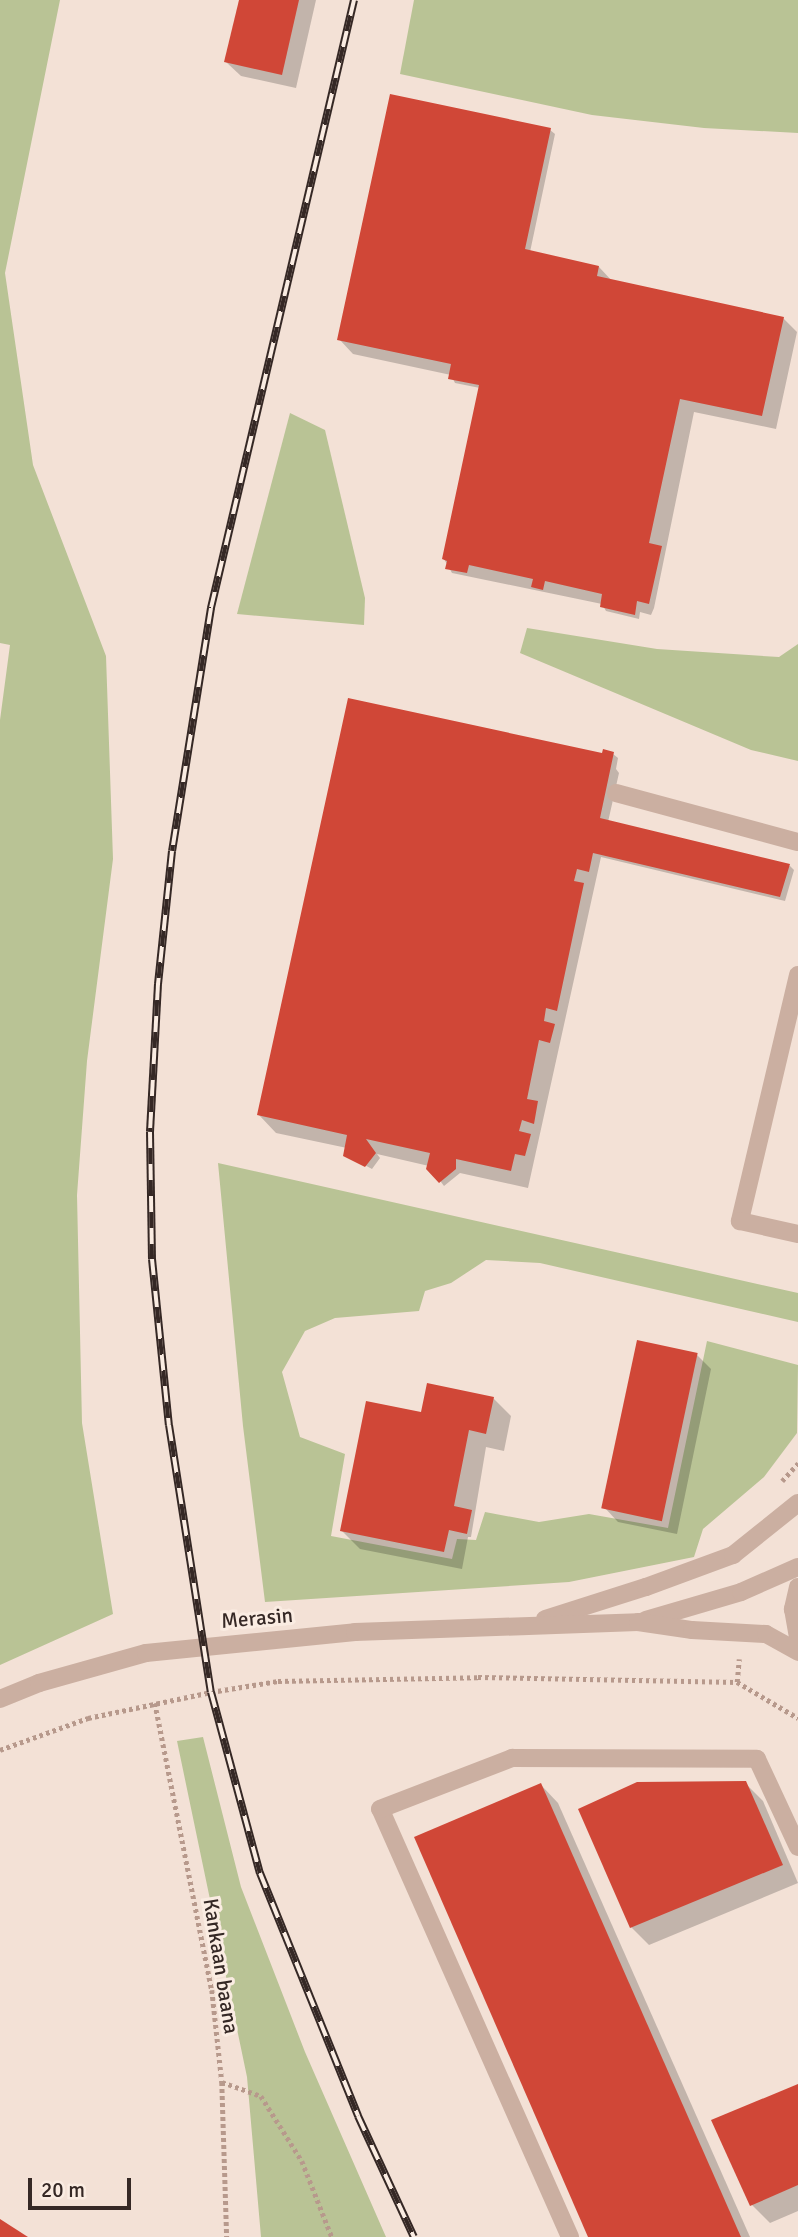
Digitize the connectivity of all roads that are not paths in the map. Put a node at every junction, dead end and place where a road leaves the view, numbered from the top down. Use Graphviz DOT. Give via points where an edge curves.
graph roads {
  1 [pos="616,793"];
  2 [pos="798,842"];
  3 [pos="798,975"];
  4 [pos="798,1234"];
  5 [pos="798,1503"];
  6 [pos="798,1567"];
  7 [pos="798,1587"];
  8 [pos="638,1622"];
  9 [pos="525,1626"];
  10 [pos="798,1637"];
  11 [pos="798,1651"];
  12 [pos="0,1699"];
  13 [pos="798,1847"];
  14 [pos="570,2237"];
  1 -- 2 [label="street"];
  3 -- 4 [label="street" via="740,1221"];
  5 -- 9 [label="street, Merasin" via="733,1555"];
  6 -- 8 [label="street, Merasin" via="741,1592"];
  7 -- 10 [label="street" via="793,1609"];
  8 -- 9 [label="street, Merasin"];
  8 -- 11 [label="street, Merasin" via="766,1634"];
  9 -- 12 [label="street, Merasin" via="334,1634 146,1653"];
  13 -- 14 [label="street" via="757,1759 512,1758 380,1809"];
}
